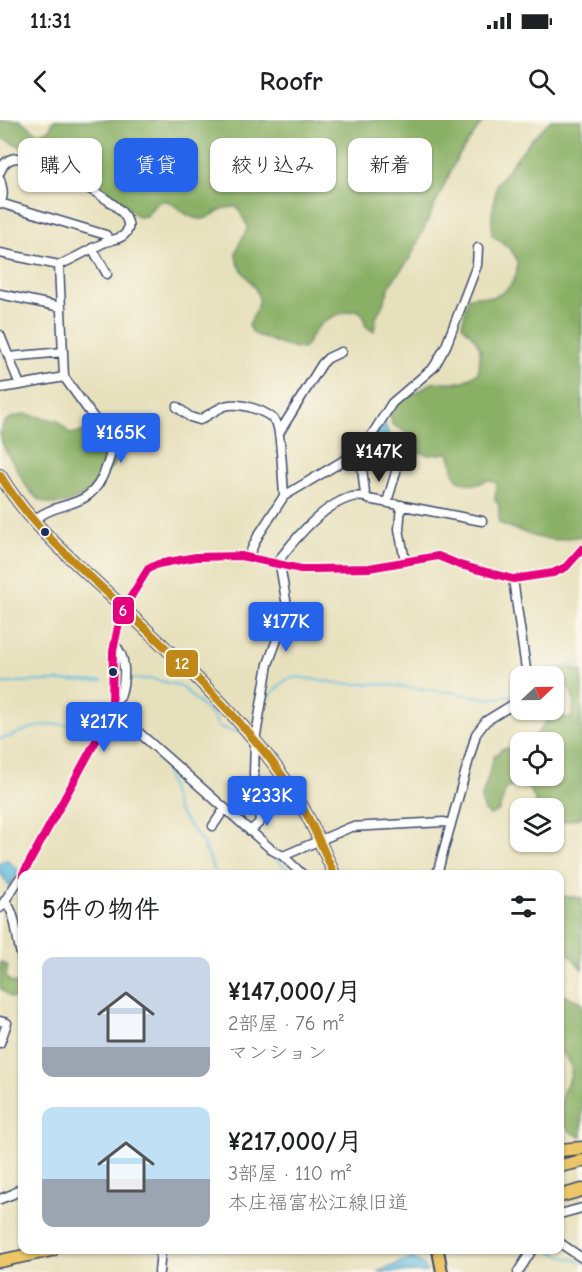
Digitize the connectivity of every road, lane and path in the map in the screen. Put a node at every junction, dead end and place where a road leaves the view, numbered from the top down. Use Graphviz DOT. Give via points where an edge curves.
graph roads {
  1 [pos="0,172"];
  2 [pos="0,179"];
  3 [pos="0,202"];
  4 [pos="110,241"];
  5 [pos="92,248"];
  6 [pos="478,248"];
  7 [pos="0,253"];
  8 [pos="59,265"];
  9 [pos="107,274"];
  10 [pos="0,294"];
  11 [pos="61,307"];
  12 [pos="0,335"];
  13 [pos="63,352"];
  14 [pos="341,352"];
  15 [pos="9,357"];
  16 [pos="64,377"];
  17 [pos="20,385"];
  18 [pos="0,388"];
  19 [pos="177,407"];
  20 [pos="279,433"];
  21 [pos="360,451"];
  22 [pos="396,472"];
  23 [pos="0,476"];
  24 [pos="284,496"];
  25 [pos="366,497"];
  26 [pos="387,502"];
  27 [pos="401,505"];
  28 [pos="34,520"];
  29 [pos="482,520"];
  30 [pos="582,549"];
  31 [pos="248,557"];
  32 [pos="405,561"];
  33 [pos="278,565"];
  34 [pos="513,579"];
  35 [pos="124,609"];
  36 [pos="526,666"];
  37 [pos="111,706"];
  38 [pos="510,706"];
  39 [pos="255,741"];
  40 [pos="223,811"];
  41 [pos="451,824"];
  42 [pos="213,826"];
  43 [pos="250,831"];
  44 [pos="319,840"];
  45 [pos="283,856"];
  46 [pos="26,870"];
  47 [pos="298,870"];
  48 [pos="332,870"];
  49 [pos="438,870"];
  50 [pos="18,882"];
  51 [pos="3,905"];
  52 [pos="18,945"];
  53 [pos="0,1021"];
  54 [pos="0,1043"];
  55 [pos="582,1148"];
  56 [pos="564,1150"];
  57 [pos="582,1161"];
  58 [pos="564,1165"];
  59 [pos="18,1190"];
  60 [pos="582,1190"];
  61 [pos="564,1195"];
  62 [pos="0,1199"];
  63 [pos="582,1208"];
  64 [pos="564,1213"];
  65 [pos="564,1245"];
  66 [pos="29,1254"];
  67 [pos="161,1254"];
  68 [pos="439,1254"];
  69 [pos="529,1254"];
  70 [pos="582,1258"];
  71 [pos="0,1261"];
  72 [pos="159,1272"];
  73 [pos="441,1272"];
  74 [pos="518,1272"];
  1 -- 4 [label="street" via="6,162 18,158 86,186 127,218 125,234"];
  2 -- 3 [label="street"];
  3 -- 4 [label="street" via="106,235"];
  4 -- 5 [label="street"];
  5 -- 8 [label="street"];
  5 -- 9 [label="street"];
  6 -- 21 [label="street" via="477,265 434,367 392,403"];
  7 -- 8 [label="street"];
  8 -- 11 [label="street"];
  10 -- 11 [label="street"];
  11 -- 13 [label="street"];
  12 -- 15 [label="street"];
  13 -- 15 [label="street"];
  13 -- 16 [label="street"];
  14 -- 20 [label="street" via="322,364"];
  15 -- 17 [label="street"];
  16 -- 17 [label="street"];
  16 -- 28 [label="street" via="110,440 112,450 102,479 87,498 44,512"];
  17 -- 18 [label="street"];
  19 -- 20 [label="street" via="200,420 226,405 258,409 276,422"];
  20 -- 24 [label="street"];
  21 -- 24 [label="street"];
  21 -- 25 [label="street"];
  22 -- 26 [label="street"];
  23 -- 28 [label="main road"];
  24 -- 31 [label="street"];
  25 -- 26 [label="street"];
  25 -- 33 [label="street" via="354,496 332,506 295,539"];
  26 -- 27 [label="street"];
  27 -- 29 [label="street"];
  27 -- 32 [label="street" via="399,529"];
  28 -- 35 [label="main road"];
  30 -- 34 [label="street" via="566,567 553,573"];
  31 -- 33 [label="street"];
  31 -- 35 [label="street" via="196,557 158,564 148,569"];
  32 -- 33 [label="street" via="369,568 302,569"];
  32 -- 34 [label="street" via="438,556"];
  33 -- 39 [label="street" via="286,615 268,664"];
  34 -- 36 [label="street"];
  35 -- 37 [label="street" via="114,644"];
  35 -- 39 [label="main road" via="207,687"];
  37 -- 40 [label="street"];
  37 -- 46 [label="street" via="103,728"];
  38 -- 41 [label="street" via="478,729"];
  39 -- 43 [label="street" via="254,775 260,822"];
  39 -- 44 [label="main road" via="290,786"];
  40 -- 42 [label="street"];
  40 -- 43 [label="street"];
  41 -- 44 [label="street" via="351,827"];
  41 -- 49 [label="street"];
  43 -- 45 [label="street"];
  44 -- 45 [label="street"];
  44 -- 48 [label="main road"];
  45 -- 47 [label="street"];
  50 -- 51 [label="street"];
  51 -- 52 [label="street" via="12,909"];
  53 -- 54 [label="street" via="7,1023"];
  55 -- 56 [label="highway"];
  57 -- 58 [label="highway"];
  59 -- 62 [label="street"];
  60 -- 61 [label="highway"];
  63 -- 64 [label="street"];
  65 -- 70 [label="street"];
  66 -- 71 [label="highway"];
  67 -- 72 [label="street"];
  68 -- 73 [label="main road"];
  69 -- 74 [label="street"];
}
